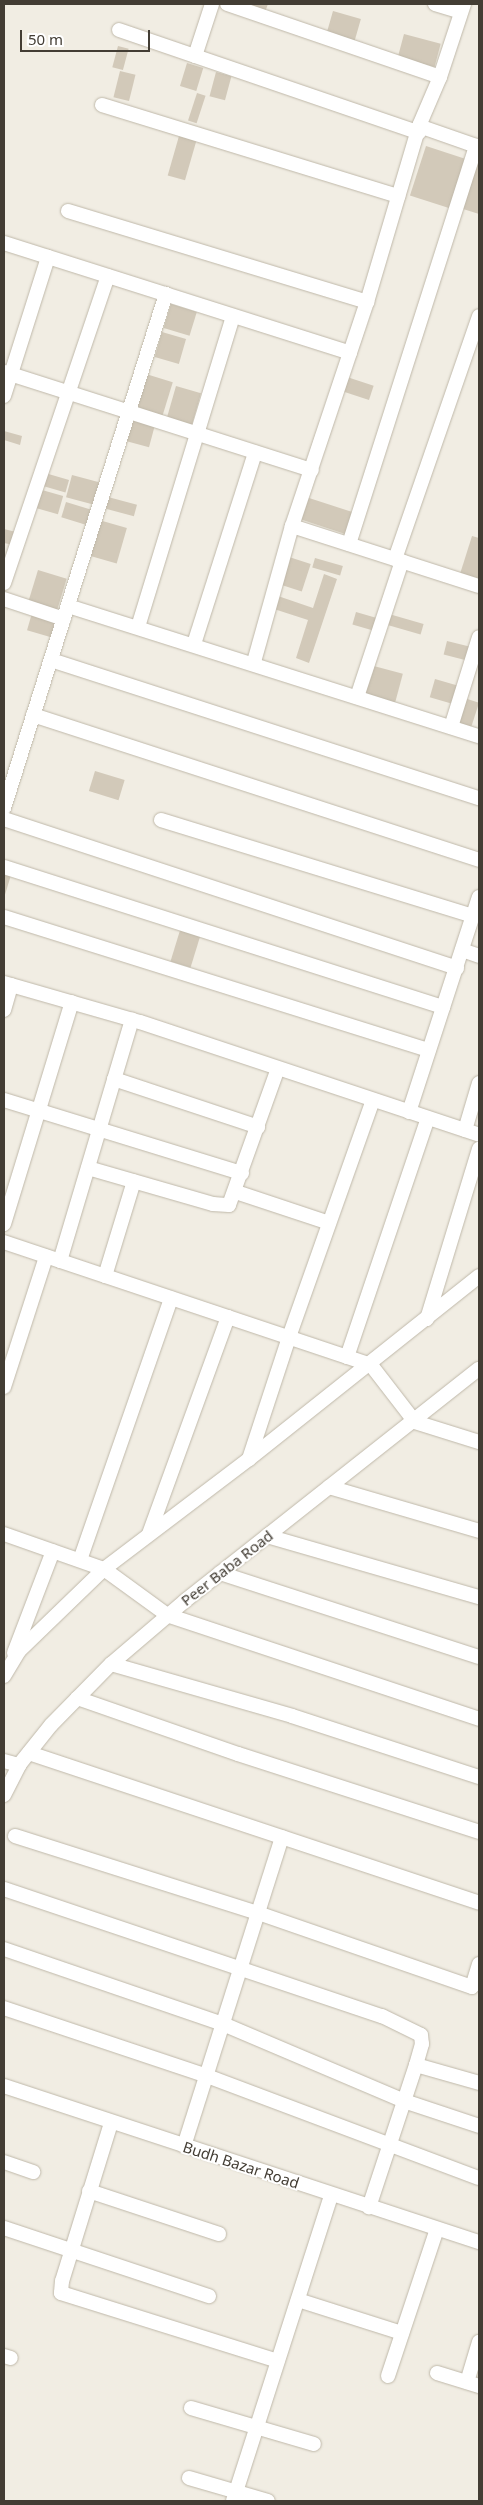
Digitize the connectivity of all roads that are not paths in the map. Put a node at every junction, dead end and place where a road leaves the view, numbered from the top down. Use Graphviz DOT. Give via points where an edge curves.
graph roads {
  1 [pos="212,4"];
  2 [pos="226,4"];
  3 [pos="435,4"];
  4 [pos="463,8"];
  5 [pos="119,30"];
  6 [pos="195,56"];
  7 [pos="440,77"];
  8 [pos="102,105"];
  9 [pos="419,129"];
  10 [pos="478,147"];
  11 [pos="398,196"];
  12 [pos="68,211"];
  13 [pos="4,243"];
  14 [pos="48,257"];
  15 [pos="108,276"];
  16 [pos="166,294"];
  17 [pos="367,302"];
  18 [pos="233,316"];
  19 [pos="479,316"];
  20 [pos="350,353"];
  21 [pos="7,373"];
  22 [pos="68,392"];
  23 [pos="4,396"];
  24 [pos="129,412"];
  25 [pos="196,435"];
  26 [pos="255,453"];
  27 [pos="312,470"];
  28 [pos="292,526"];
  29 [pos="349,544"];
  30 [pos="398,560"];
  31 [pos="4,583"];
  32 [pos="479,586"];
  33 [pos="4,599"];
  34 [pos="66,612"];
  35 [pos="138,627"];
  36 [pos="479,636"];
  37 [pos="194,644"];
  38 [pos="51,660"];
  39 [pos="254,662"];
  40 [pos="357,697"];
  41 [pos="33,715"];
  42 [pos="450,726"];
  43 [pos="479,736"];
  44 [pos="479,798"];
  45 [pos="4,808"];
  46 [pos="4,819"];
  47 [pos="161,820"];
  48 [pos="479,860"];
  49 [pos="4,866"];
  50 [pos="479,897"];
  51 [pos="474,916"];
  52 [pos="4,917"];
  53 [pos="462,950"];
  54 [pos="479,956"];
  55 [pos="457,968"];
  56 [pos="7,984"];
  57 [pos="72,1002"];
  58 [pos="443,1006"];
  59 [pos="4,1010"];
  60 [pos="132,1019"];
  61 [pos="429,1050"];
  62 [pos="278,1068"];
  63 [pos="114,1079"];
  64 [pos="479,1083"];
  65 [pos="4,1100"];
  66 [pos="373,1100"];
  67 [pos="39,1109"];
  68 [pos="409,1112"];
  69 [pos="428,1118"];
  70 [pos="100,1127"];
  71 [pos="258,1127"];
  72 [pos="465,1130"];
  73 [pos="479,1134"];
  74 [pos="479,1149"];
  75 [pos="88,1168"];
  76 [pos="242,1173"];
  77 [pos="134,1181"];
  78 [pos="236,1192"];
  79 [pos="329,1223"];
  80 [pos="4,1224"];
  81 [pos="4,1242"];
  82 [pos="46,1256"];
  83 [pos="60,1261"];
  84 [pos="105,1276"];
  85 [pos="479,1276"];
  86 [pos="172,1298"];
  87 [pos="228,1317"];
  88 [pos="427,1320"];
  89 [pos="289,1337"];
  90 [pos="347,1357"];
  91 [pos="371,1365"];
  92 [pos="479,1369"];
  93 [pos="474,1380"];
  94 [pos="4,1387"];
  95 [pos="415,1422"];
  96 [pos="479,1442"];
  97 [pos="250,1459"];
  98 [pos="329,1487"];
  99 [pos="479,1531"];
  100 [pos="4,1534"];
  101 [pos="149,1534"];
  102 [pos="267,1536"];
  103 [pos="53,1551"];
  104 [pos="80,1560"];
  105 [pos="104,1569"];
  106 [pos="220,1573"];
  107 [pos="479,1597"];
  108 [pos="167,1616"];
  109 [pos="479,1657"];
  110 [pos="111,1664"];
  111 [pos="6,1673"];
  112 [pos="77,1698"];
  113 [pos="479,1719"];
  114 [pos="29,1753"];
  115 [pos="4,1761"];
  116 [pos="19,1765"];
  117 [pos="479,1777"];
  118 [pos="4,1795"];
  119 [pos="479,1832"];
  120 [pos="16,1836"];
  121 [pos="282,1837"];
  122 [pos="4,1889"];
  123 [pos="479,1903"];
  124 [pos="258,1912"];
  125 [pos="4,1949"];
  126 [pos="479,1964"];
  127 [pos="240,1970"];
  128 [pos="4,2008"];
  129 [pos="223,2024"];
  130 [pos="416,2065"];
  131 [pos="207,2076"];
  132 [pos="479,2083"];
  133 [pos="4,2086"];
  134 [pos="404,2101"];
  135 [pos="111,2122"];
  136 [pos="479,2126"];
  137 [pos="390,2145"];
  138 [pos="184,2146"];
  139 [pos="4,2162"];
  140 [pos="33,2172"];
  141 [pos="479,2178"];
  142 [pos="89,2191"];
  143 [pos="331,2195"];
  144 [pos="369,2207"];
  145 [pos="4,2228"];
  146 [pos="437,2229"];
  147 [pos="219,2234"];
  148 [pos="479,2242"];
  149 [pos="72,2251"];
  150 [pos="209,2296"];
  151 [pos="298,2300"];
  152 [pos="402,2333"];
  153 [pos="479,2342"];
  154 [pos="278,2361"];
  155 [pos="437,2373"];
  156 [pos="388,2376"];
  157 [pos="473,2384"];
  158 [pos="191,2408"];
  159 [pos="256,2427"];
  160 [pos="314,2444"];
  161 [pos="189,2478"];
  162 [pos="234,2497"];
  163 [pos="268,2501"];
  1 -- 6 [label="street"];
  2 -- 7 [label="street"];
  3 -- 4 [label="street"];
  4 -- 7 [label="street"];
  5 -- 6 [label="street"];
  6 -- 9 [label="street"];
  7 -- 9 [label="street"];
  8 -- 11 [label="street"];
  9 -- 10 [label="street"];
  9 -- 11 [label="street"];
  10 -- 29 [label="street"];
  11 -- 17 [label="street"];
  12 -- 17 [label="street"];
  13 -- 14 [label="street"];
  14 -- 15 [label="street"];
  14 -- 21 [label="street"];
  15 -- 16 [label="street"];
  15 -- 22 [label="street"];
  16 -- 18 [label="street"];
  16 -- 24 [label="street"];
  17 -- 20 [label="street"];
  18 -- 20 [label="street"];
  18 -- 25 [label="street"];
  19 -- 30 [label="street"];
  20 -- 27 [label="street"];
  21 -- 22 [label="street"];
  21 -- 23 [label="street"];
  22 -- 24 [label="street"];
  22 -- 31 [label="street"];
  24 -- 25 [label="street"];
  24 -- 34 [label="street"];
  25 -- 26 [label="street"];
  25 -- 35 [label="street"];
  26 -- 27 [label="street"];
  26 -- 37 [label="street"];
  27 -- 28 [label="street"];
  28 -- 29 [label="street"];
  28 -- 39 [label="street"];
  29 -- 30 [label="street"];
  30 -- 32 [label="street"];
  30 -- 40 [label="street"];
  33 -- 34 [label="street"];
  34 -- 35 [label="street"];
  34 -- 38 [label="street"];
  35 -- 37 [label="street"];
  36 -- 42 [label="street"];
  37 -- 39 [label="street"];
  38 -- 41 [label="street"];
  38 -- 44 [label="street"];
  39 -- 40 [label="street"];
  40 -- 42 [label="street"];
  41 -- 45 [label="street"];
  41 -- 48 [label="street"];
  42 -- 43 [label="street"];
  46 -- 55 [label="street"];
  47 -- 51 [label="street"];
  49 -- 58 [label="street"];
  50 -- 51 [label="street"];
  51 -- 53 [label="street"];
  52 -- 61 [label="street"];
  53 -- 54 [label="street"];
  53 -- 55 [label="street"];
  55 -- 58 [label="street"];
  56 -- 57 [label="street"];
  56 -- 59 [label="street"];
  57 -- 60 [label="street"];
  57 -- 67 [label="street"];
  58 -- 61 [label="street"];
  60 -- 62 [label="street"];
  60 -- 63 [label="street"];
  61 -- 68 [label="street"];
  62 -- 66 [label="street"];
  62 -- 71 [label="street"];
  63 -- 70 [label="street"];
  63 -- 71 [label="street"];
  64 -- 72 [label="street"];
  65 -- 67 [label="street"];
  66 -- 68 [label="street"];
  66 -- 79 [label="street"];
  67 -- 70 [label="street"];
  67 -- 80 [label="street"];
  68 -- 69 [label="street"];
  69 -- 72 [label="street"];
  69 -- 90 [label="street"];
  70 -- 75 [label="street"];
  70 -- 76 [label="street"];
  71 -- 76 [label="street"];
  72 -- 73 [label="street"];
  74 -- 88 [label="street"];
  75 -- 77 [label="street"];
  75 -- 83 [label="street"];
  76 -- 78 [label="street"];
  77 -- 78 [label="street" via="225,1206 232,1202"];
  77 -- 84 [label="street"];
  78 -- 79 [label="street"];
  79 -- 89 [label="street"];
  81 -- 82 [label="street"];
  82 -- 83 [label="street"];
  82 -- 94 [label="street"];
  83 -- 84 [label="street"];
  84 -- 86 [label="street"];
  85 -- 88 [label="street"];
  86 -- 87 [label="street"];
  86 -- 104 [label="street"];
  87 -- 89 [label="street"];
  87 -- 101 [label="street"];
  88 -- 91 [label="street"];
  89 -- 90 [label="street"];
  89 -- 97 [label="street"];
  90 -- 91 [label="street"];
  91 -- 95 [label="street"];
  91 -- 97 [label="street"];
  92 -- 93 [label="street, Peer Baba Road"];
  93 -- 95 [label="street, Peer Baba Road"];
  95 -- 96 [label="street"];
  95 -- 98 [label="street, Peer Baba Road"];
  97 -- 101 [label="street"];
  98 -- 99 [label="street"];
  98 -- 102 [label="street, Peer Baba Road"];
  100 -- 103 [label="street"];
  101 -- 105 [label="street"];
  102 -- 106 [label="street, Peer Baba Road"];
  102 -- 107 [label="street"];
  103 -- 104 [label="street"];
  103 -- 111 [label="street"];
  104 -- 105 [label="street"];
  105 -- 108 [label="street"];
  105 -- 111 [label="street" via="18,1651"];
  106 -- 108 [label="street, Peer Baba Road"];
  106 -- 109 [label="street"];
  108 -- 110 [label="street, Peer Baba Road"];
  108 -- 113 [label="street"];
  110 -- 112 [label="street, Peer Baba Road"];
  110 -- 117 [label="street" via="292,1716"];
  112 -- 114 [label="street, Peer Baba Road"];
  112 -- 119 [label="street"];
  114 -- 116 [label="street, Peer Baba Road"];
  114 -- 121 [label="street"];
  115 -- 116 [label="street"];
  116 -- 118 [label="street, Peer Baba Road"];
  120 -- 124 [label="street"];
  121 -- 123 [label="street"];
  121 -- 124 [label="street"];
  122 -- 127 [label="street"];
  124 -- 126 [label="street" via="472,1987"];
  124 -- 127 [label="street"];
  125 -- 129 [label="street"];
  127 -- 129 [label="street"];
  127 -- 130 [label="street" via="382,2016 414,2030 421,2035 422,2044"];
  128 -- 131 [label="street"];
  129 -- 131 [label="street"];
  129 -- 134 [label="street"];
  130 -- 132 [label="street"];
  130 -- 134 [label="street"];
  131 -- 137 [label="street"];
  131 -- 138 [label="street"];
  133 -- 135 [label="street, Budh Bazar Road"];
  134 -- 136 [label="street"];
  134 -- 137 [label="street"];
  135 -- 138 [label="street, Budh Bazar Road"];
  135 -- 142 [label="street"];
  137 -- 141 [label="street"];
  137 -- 144 [label="street"];
  138 -- 143 [label="street, Budh Bazar Road"];
  139 -- 140 [label="street"];
  142 -- 147 [label="street"];
  142 -- 149 [label="street"];
  143 -- 144 [label="street, Budh Bazar Road"];
  143 -- 151 [label="street"];
  144 -- 146 [label="street, Budh Bazar Road"];
  145 -- 149 [label="street"];
  146 -- 148 [label="street, Budh Bazar Road"];
  146 -- 152 [label="street"];
  149 -- 150 [label="street"];
  149 -- 154 [label="street" via="59,2290 61,2293"];
  151 -- 152 [label="street"];
  151 -- 154 [label="street"];
  152 -- 156 [label="street"];
  153 -- 157 [label="street"];
  154 -- 159 [label="street"];
  155 -- 157 [label="street"];
  158 -- 159 [label="street"];
  159 -- 160 [label="street"];
  159 -- 162 [label="street"];
  161 -- 162 [label="street"];
  162 -- 163 [label="street"];
}
